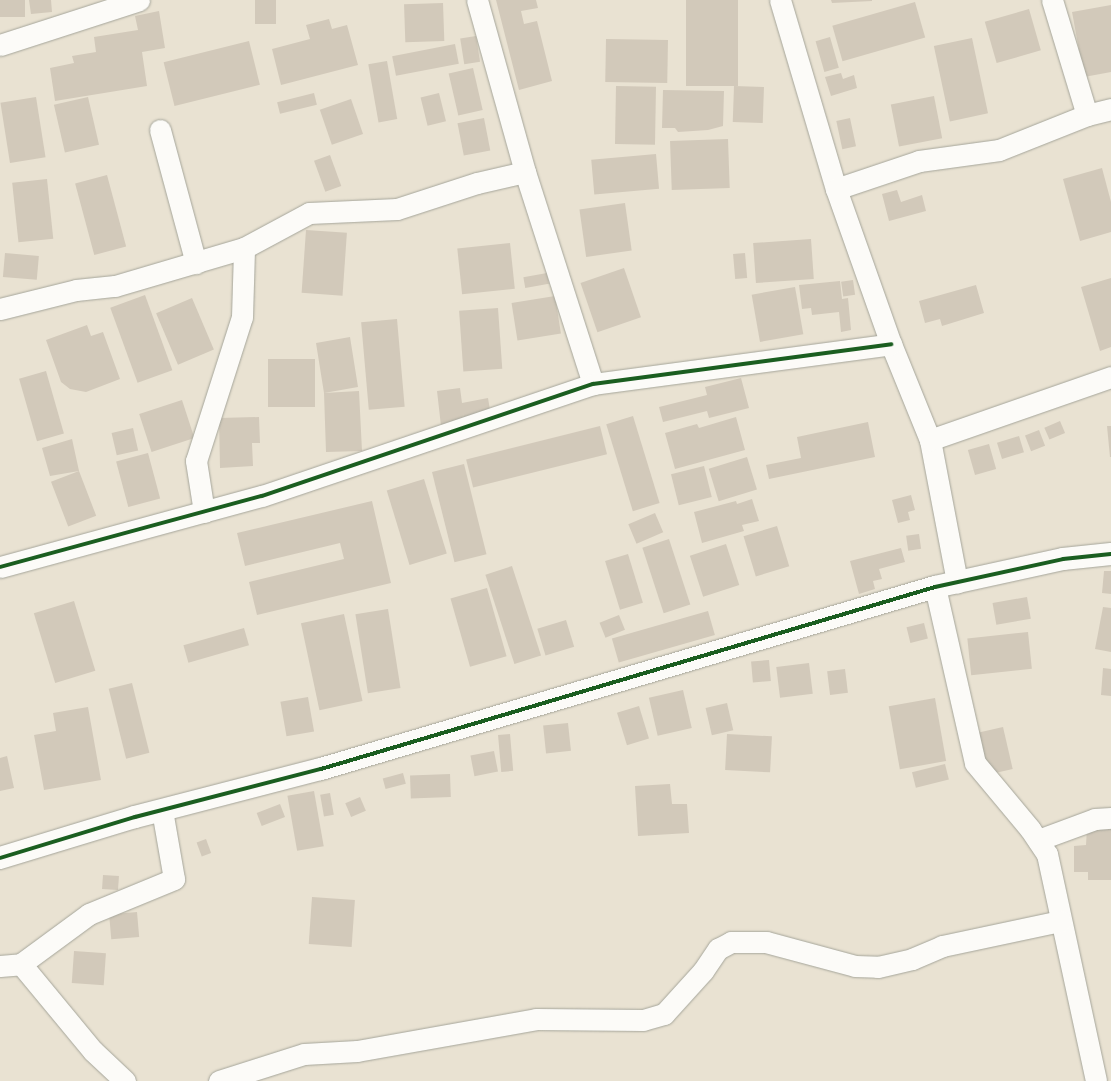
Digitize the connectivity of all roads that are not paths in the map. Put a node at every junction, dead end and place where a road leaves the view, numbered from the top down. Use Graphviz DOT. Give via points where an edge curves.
graph roads {
  1 [pos="139,0"];
  2 [pos="477,0"];
  3 [pos="780,0"];
  4 [pos="1052,0"];
  5 [pos="0,45"];
  6 [pos="1111,109"];
  7 [pos="1087,115"];
  8 [pos="160,130"];
  9 [pos="525,172"];
  10 [pos="836,189"];
  11 [pos="244,248"];
  12 [pos="196,263"];
  13 [pos="0,309"];
  14 [pos="892,344"];
  15 [pos="1111,377"];
  16 [pos="593,384"];
  17 [pos="930,440"];
  18 [pos="204,512"];
  19 [pos="1111,554"];
  20 [pos="0,567"];
  21 [pos="957,582"];
  22 [pos="935,587"];
  23 [pos="162,810"];
  24 [pos="1111,818"];
  25 [pos="1038,840"];
  26 [pos="0,858"];
  27 [pos="1060,921"];
  28 [pos="21,964"];
  29 [pos="0,966"];
  30 [pos="125,1081"];
  31 [pos="219,1081"];
  32 [pos="1096,1081"];
  1 -- 5 [label="street"];
  2 -- 9 [label="street"];
  3 -- 10 [label="street"];
  4 -- 7 [label="street"];
  6 -- 7 [label="street"];
  7 -- 10 [label="street" via="999,150 919,161"];
  8 -- 12 [label="street"];
  9 -- 11 [label="street" via="477,182 397,209 309,213"];
  9 -- 16 [label="street"];
  10 -- 14 [label="street"];
  11 -- 12 [label="street"];
  11 -- 18 [label="street" via="242,317 196,461"];
  12 -- 13 [label="street" via="115,286 76,290"];
  14 -- 16 [label="street"];
  14 -- 17 [label="street"];
  15 -- 17 [label="street"];
  16 -- 18 [label="street" via="262,496"];
  17 -- 21 [label="street"];
  18 -- 20 [label="street"];
  19 -- 21 [label="street" via="1063,559"];
  21 -- 22 [label="street"];
  22 -- 23 [label="street" via="321,769"];
  22 -- 25 [label="street" via="975,763"];
  23 -- 26 [label="street"];
  23 -- 28 [label="street" via="174,879 89,914"];
  24 -- 25 [label="street" via="1095,819"];
  25 -- 27 [label="street" via="1047,854"];
  27 -- 31 [label="street" via="942,946 912,959 878,967 855,966 766,942 731,942 718,949 703,972 664,1014 643,1020 536,1019 357,1051 304,1054"];
  27 -- 32 [label="street"];
  28 -- 29 [label="street"];
  28 -- 30 [label="street" via="93,1052"];
}
